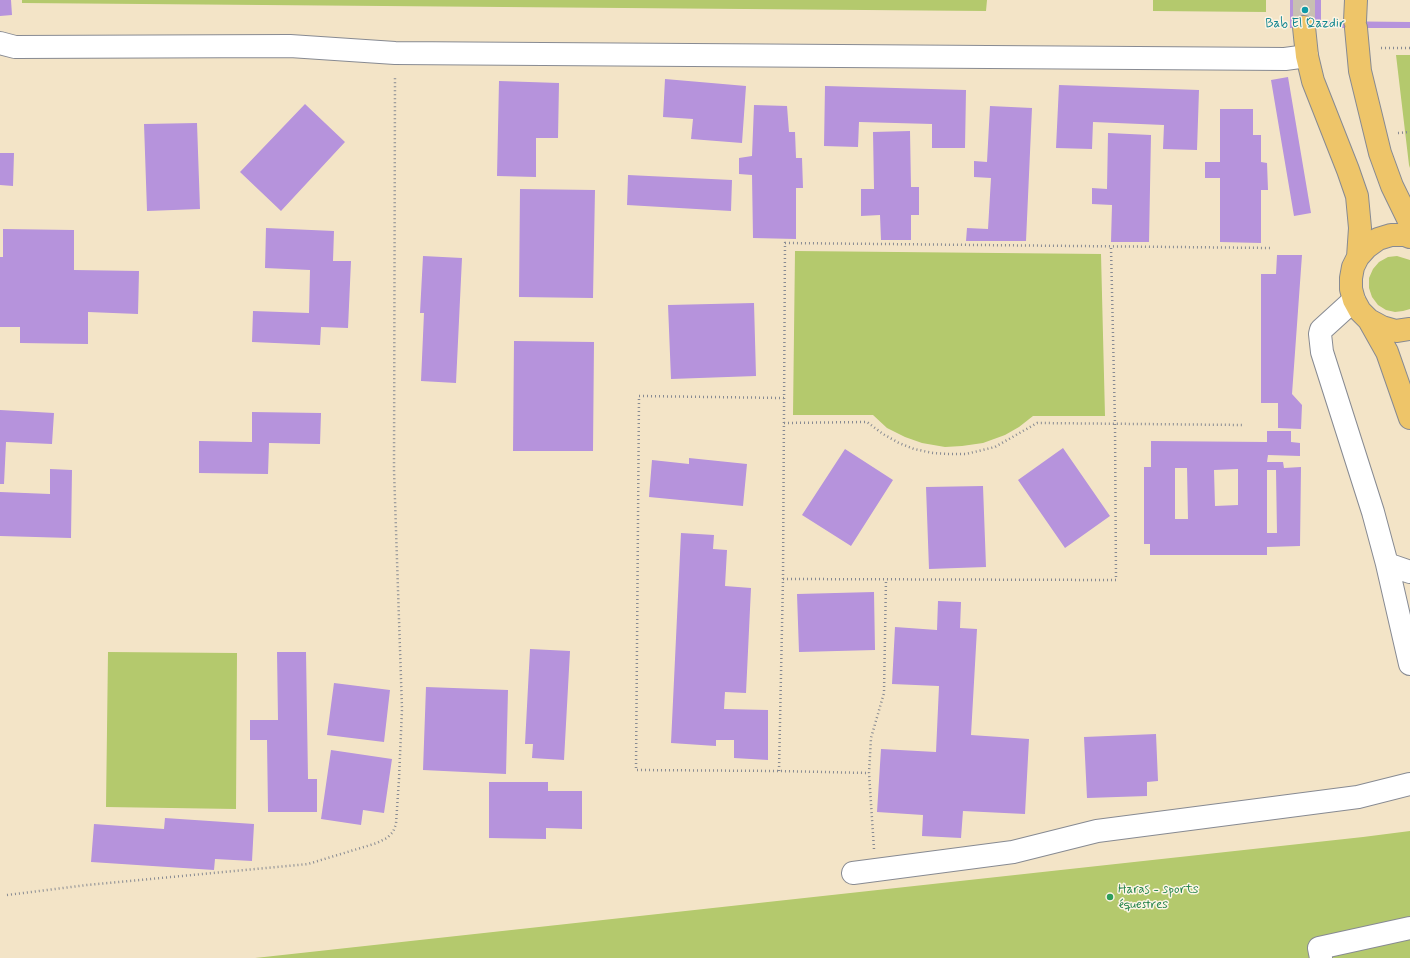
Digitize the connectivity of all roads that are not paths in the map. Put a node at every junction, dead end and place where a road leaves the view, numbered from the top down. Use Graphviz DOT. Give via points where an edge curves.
graph roads {
  1 [pos="1356,16"];
  2 [pos="1304,27"];
  3 [pos="0,43"];
  4 [pos="1306,56"];
  5 [pos="1410,223"];
  6 [pos="1410,237"];
  7 [pos="1358,257"];
  8 [pos="1354,300"];
  9 [pos="1368,320"];
  10 [pos="1410,329"];
  11 [pos="1410,418"];
  12 [pos="1387,564"];
  13 [pos="1410,572"];
  14 [pos="1410,664"];
  15 [pos="1410,784"];
  16 [pos="853,874"];
  17 [pos="1410,928"];
  18 [pos="1321,958"];
  1 -- 5 [label="main road" via="1360,71 1380,153"];
  2 -- 4 [label="main road"];
  3 -- 4 [label="lane" via="15,47 290,46 395,53 1277,59"];
  4 -- 7 [label="main road" via="1357,196 1360,228"];
  6 -- 7 [label="main road" via="1391,235 1378,239 1366,247"];
  7 -- 8 [label="main road" via="1351,278"];
  8 -- 9 [label="main road"];
  8 -- 12 [label="lane" via="1321,330 1320,338 1322,352"];
  9 -- 10 [label="main road" via="1382,327"];
  9 -- 11 [label="main road" via="1387,352"];
  12 -- 13 [label="lane"];
  12 -- 14 [label="lane"];
  15 -- 16 [label="lane" via="1358,797 1097,831 1013,852"];
  17 -- 18 [label="lane" via="1319,948"];
}
